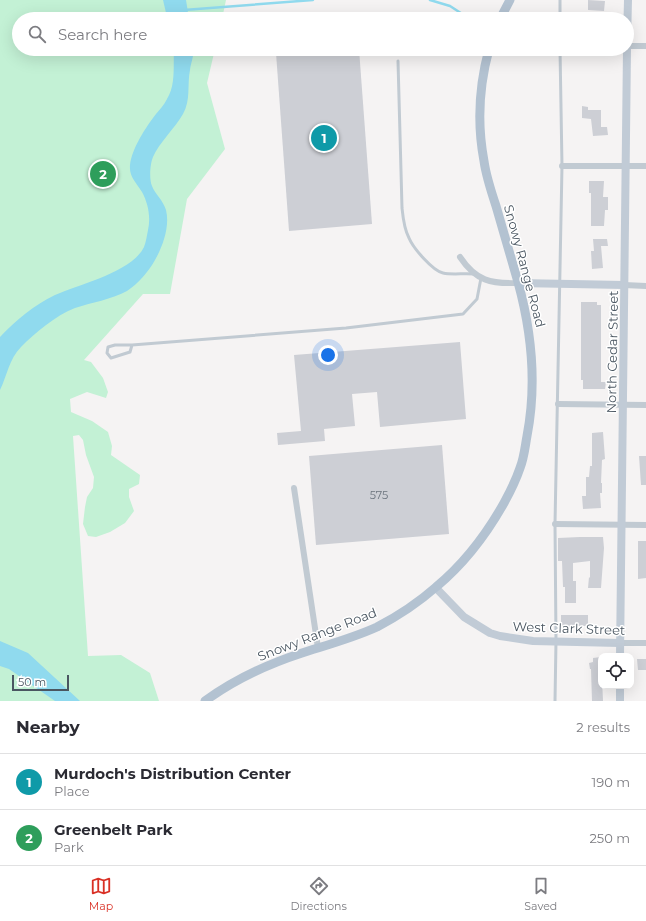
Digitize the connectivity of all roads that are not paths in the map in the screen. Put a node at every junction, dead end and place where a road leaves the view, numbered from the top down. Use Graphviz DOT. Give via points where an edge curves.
graph roads {
  1 [pos="510,0"];
  2 [pos="560,0"];
  3 [pos="628,0"];
  4 [pos="504,12"];
  5 [pos="560,12"];
  6 [pos="628,12"];
  7 [pos="646,46"];
  8 [pos="634,47"];
  9 [pos="487,56"];
  10 [pos="560,56"];
  11 [pos="627,56"];
  12 [pos="398,61"];
  13 [pos="562,166"];
  14 [pos="626,166"];
  15 [pos="646,166"];
  16 [pos="460,257"];
  17 [pos="474,274"];
  18 [pos="481,278"];
  19 [pos="518,283"];
  20 [pos="561,284"];
  21 [pos="624,285"];
  22 [pos="646,286"];
  23 [pos="132,345"];
  24 [pos="558,404"];
  25 [pos="623,404"];
  26 [pos="646,405"];
  27 [pos="294,488"];
  28 [pos="555,524"];
  29 [pos="622,524"];
  30 [pos="646,525"];
  31 [pos="436,588"];
  32 [pos="556,641"];
  33 [pos="620,643"];
  34 [pos="646,643"];
  35 [pos="318,648"];
  36 [pos="620,653"];
  37 [pos="620,689"];
  38 [pos="205,701"];
  39 [pos="555,701"];
  40 [pos="620,701"];
  1 -- 4 [label="main road"];
  2 -- 5 [label="lane"];
  3 -- 6 [label="street"];
  7 -- 8 [label="street"];
  9 -- 19 [label="main road, Snowy Range Road" via="480,103 480,139 489,184"];
  10 -- 13 [label="lane"];
  11 -- 14 [label="street, North Cedar Street"];
  12 -- 17 [label="lane" via="402,208 409,239 420,254 442,273"];
  13 -- 14 [label="street"];
  13 -- 20 [label="lane"];
  14 -- 15 [label="street"];
  14 -- 21 [label="street, North Cedar Street"];
  16 -- 17 [label="street"];
  17 -- 18 [label="street"];
  18 -- 19 [label="street" via="490,282"];
  18 -- 23 [label="lane" via="477,299 463,314 346,328"];
  19 -- 20 [label="street"];
  19 -- 31 [label="main road, Snowy Range Road" via="533,364 531,416 520,468 512,488 483,538"];
  20 -- 21 [label="street"];
  20 -- 24 [label="lane"];
  21 -- 22 [label="street"];
  21 -- 25 [label="street, North Cedar Street"];
  23 -- 23 [label="lane" via="114,344 108,347 107,353 111,358 125,354 130,352"];
  24 -- 25 [label="street"];
  24 -- 28 [label="lane"];
  25 -- 26 [label="street"];
  25 -- 29 [label="street, North Cedar Street"];
  27 -- 35 [label="street"];
  28 -- 29 [label="street"];
  28 -- 32 [label="lane"];
  29 -- 30 [label="street"];
  29 -- 33 [label="street, North Cedar Street"];
  31 -- 32 [label="street, West Clark Street" via="464,617 490,633 511,639"];
  31 -- 35 [label="main road, Snowy Range Road" via="377,627"];
  32 -- 33 [label="street, West Clark Street"];
  32 -- 39 [label="lane"];
  33 -- 34 [label="street, West Clark Street"];
  33 -- 36 [label="street, North Cedar Street"];
  35 -- 38 [label="main road, Snowy Range Road" via="257,671"];
  37 -- 40 [label="street"];
}
